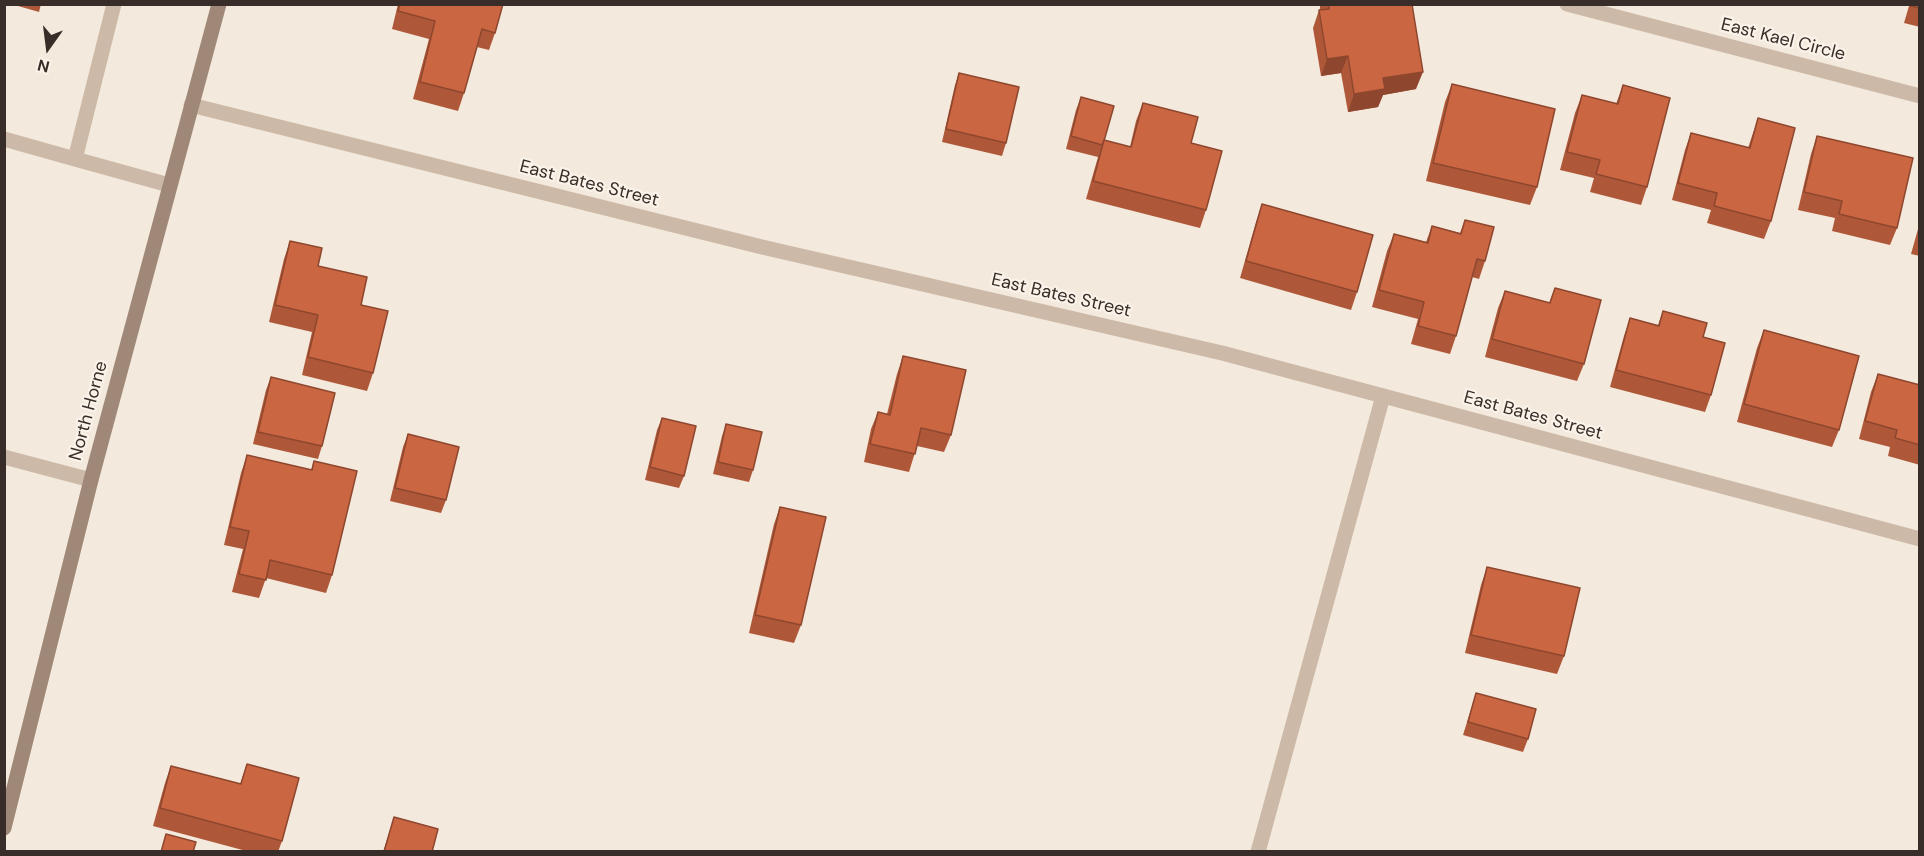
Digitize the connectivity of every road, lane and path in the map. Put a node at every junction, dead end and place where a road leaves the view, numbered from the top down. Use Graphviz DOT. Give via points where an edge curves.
graph roads {
  1 [pos="114,4"];
  2 [pos="219,4"];
  3 [pos="1567,4"];
  4 [pos="1920,96"];
  5 [pos="191,105"];
  6 [pos="4,139"];
  7 [pos="75,159"];
  8 [pos="169,185"];
  9 [pos="1383,396"];
  10 [pos="4,457"];
  11 [pos="91,480"];
  12 [pos="1920,539"];
  13 [pos="4,828"];
  14 [pos="1258,852"];
  1 -- 7 [label="street"];
  2 -- 5 [label="street, North Horne"];
  3 -- 4 [label="street, East Kael Circle"];
  5 -- 8 [label="street, North Horne"];
  5 -- 9 [label="street, East Bates Street" via="762,247 1222,353"];
  6 -- 7 [label="street"];
  7 -- 8 [label="street"];
  8 -- 11 [label="street, North Horne"];
  9 -- 12 [label="street, East Bates Street"];
  9 -- 14 [label="street"];
  10 -- 11 [label="street"];
  11 -- 13 [label="street, North Horne"];
}
